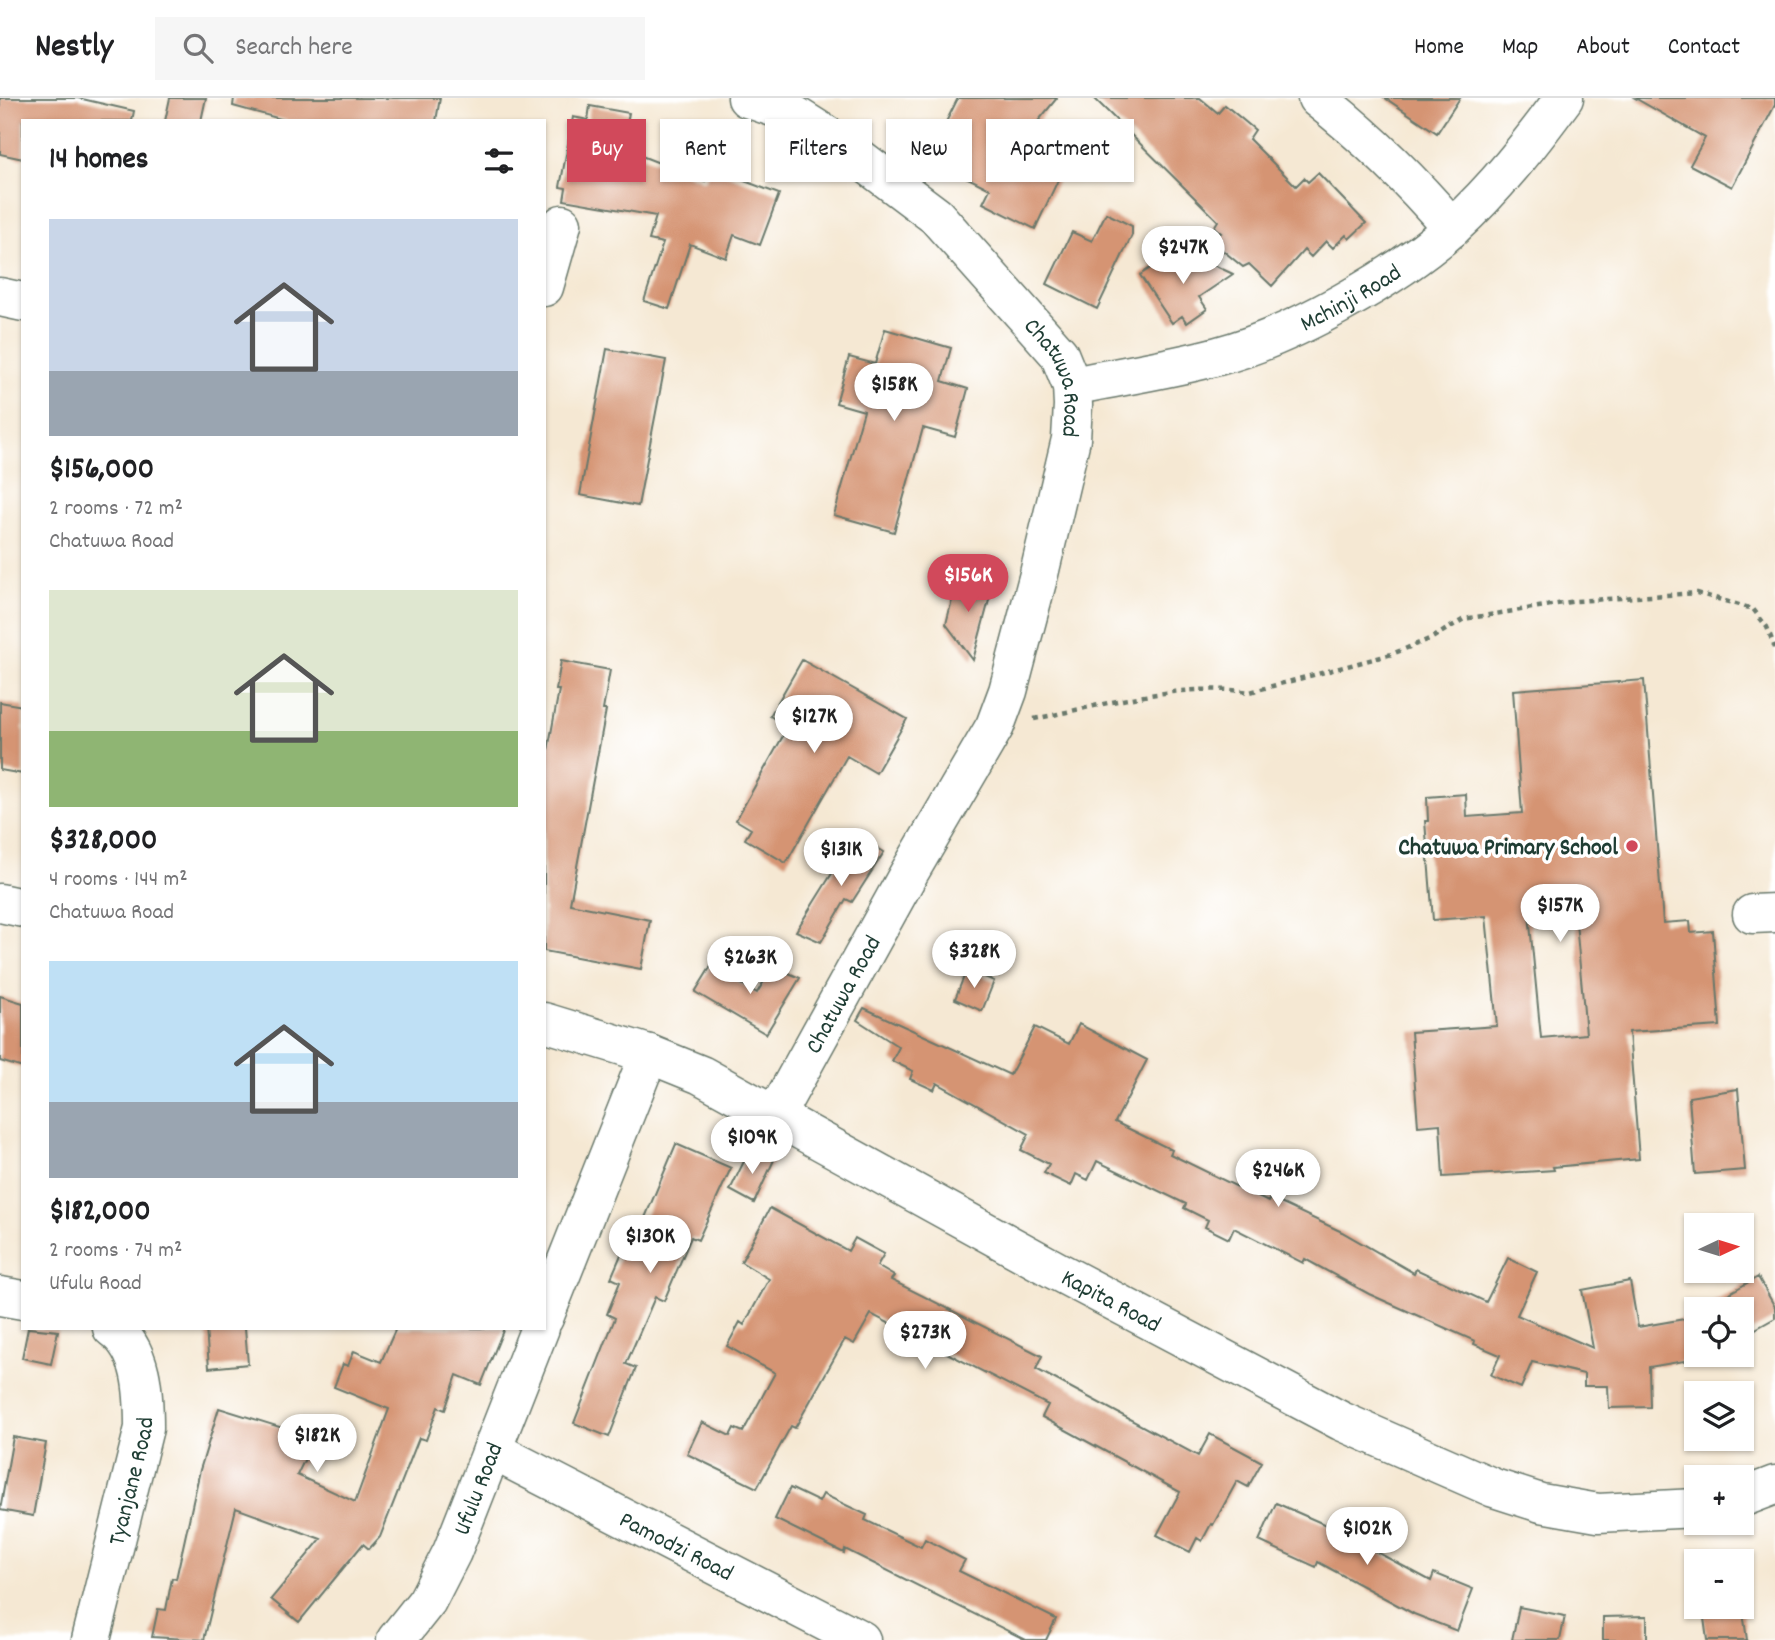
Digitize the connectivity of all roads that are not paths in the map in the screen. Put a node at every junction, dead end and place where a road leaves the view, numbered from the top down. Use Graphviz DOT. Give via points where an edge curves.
graph roads {
  1 [pos="747,98"];
  2 [pos="1317,98"];
  3 [pos="1564,98"];
  4 [pos="562,225"];
  5 [pos="1452,228"];
  6 [pos="546,280"];
  7 [pos="0,297"];
  8 [pos="21,302"];
  9 [pos="1072,386"];
  10 [pos="0,903"];
  11 [pos="21,908"];
  12 [pos="546,1023"];
  13 [pos="649,1054"];
  14 [pos="776,1114"];
  15 [pos="0,1296"];
  16 [pos="21,1300"];
  17 [pos="546,1313"];
  18 [pos="114,1330"];
  19 [pos="539,1330"];
  20 [pos="492,1450"];
  21 [pos="1775,1485"];
  22 [pos="1754,1493"];
  23 [pos="1684,1509"];
  24 [pos="91,1640"];
  25 [pos="396,1640"];
  26 [pos="861,1640"];
  1 -- 9 [label="street, Chatuwa Road" via="793,114 936,216 1059,354"];
  2 -- 5 [label="street" via="1412,182"];
  3 -- 5 [label="street, Mchinji Road" via="1489,192"];
  4 -- 6 [label="street"];
  5 -- 9 [label="street, Mchinji Road" via="1332,308 1277,336 1219,356"];
  7 -- 8 [label="street"];
  9 -- 14 [label="street, Chatuwa Road" via="1071,439 1008,691 995,726"];
  10 -- 11 [label="street"];
  12 -- 13 [label="street, Kapita Road"];
  13 -- 14 [label="street, Kapita Road"];
  13 -- 17 [label="street"];
  14 -- 23 [label="street, Kapita Road" via="1055,1270 1341,1420 1494,1488 1541,1503 1598,1513"];
  15 -- 16 [label="street"];
  18 -- 24 [label="street, Tyanjane Road" via="137,1362 144,1428"];
  19 -- 20 [label="street, Ufulu Road"];
  20 -- 25 [label="street, Ufulu Road" via="452,1552 427,1601"];
  20 -- 26 [label="street, Pamodzi Road"];
  21 -- 22 [label="street"];
}
